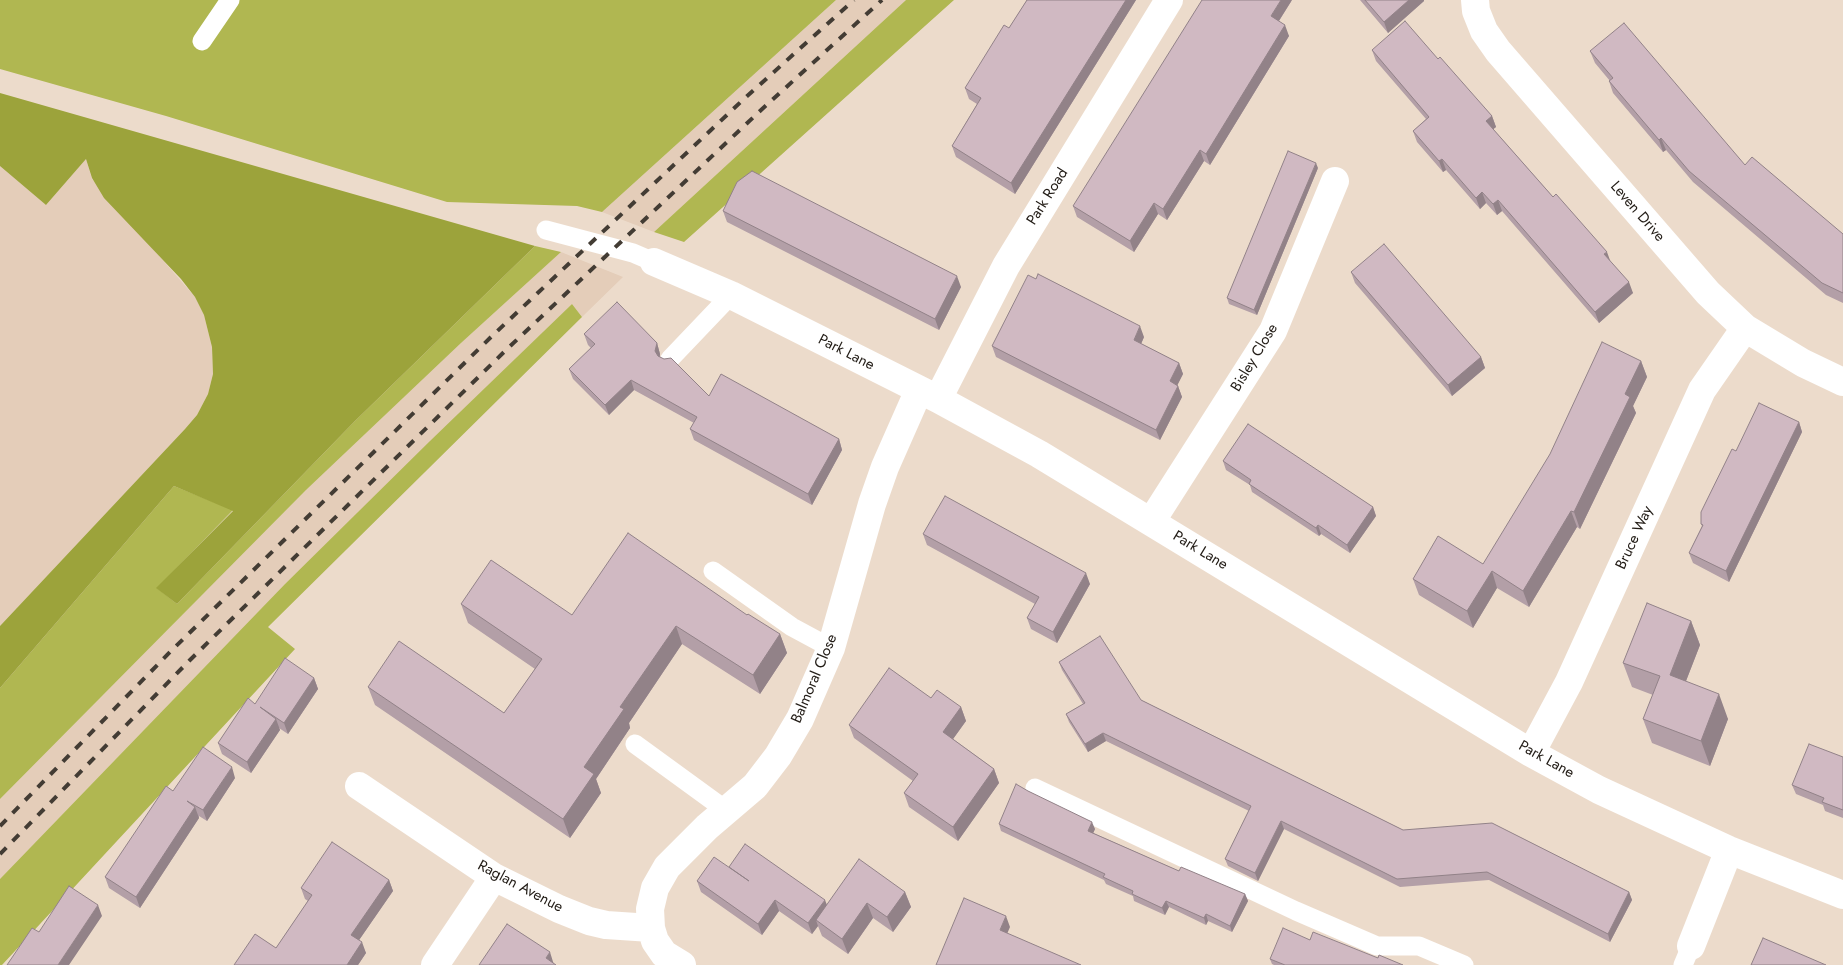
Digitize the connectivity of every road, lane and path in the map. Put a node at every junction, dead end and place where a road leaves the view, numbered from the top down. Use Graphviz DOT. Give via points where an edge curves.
graph roads {
  1 [pos="230,0"];
  2 [pos="1169,0"];
  3 [pos="1475,0"];
  4 [pos="202,41"];
  5 [pos="1335,181"];
  6 [pos="546,230"];
  7 [pos="654,262"];
  8 [pos="731,295"];
  9 [pos="1745,328"];
  10 [pos="670,359"];
  11 [pos="1843,382"];
  12 [pos="928,394"];
  13 [pos="1151,522"];
  14 [pos="713,571"];
  15 [pos="831,648"];
  16 [pos="635,744"];
  17 [pos="1531,753"];
  18 [pos="360,786"];
  19 [pos="1035,788"];
  20 [pos="727,811"];
  21 [pos="1729,850"];
  22 [pos="494,877"];
  23 [pos="1843,895"];
  24 [pos="651,928"];
  25 [pos="1687,955"];
  26 [pos="435,965"];
  27 [pos="682,965"];
  28 [pos="1464,965"];
  1 -- 4 [label="lane"];
  2 -- 12 [label="street, Park Road"];
  3 -- 9 [label="street, Leven Drive" via="1484,31 1498,51 1708,293"];
  5 -- 13 [label="street, Bisley Close" via="1273,331"];
  6 -- 7 [label="lane, Park Lane" via="633,253"];
  7 -- 8 [label="street, Park Lane"];
  8 -- 10 [label="lane"];
  8 -- 12 [label="street, Park Lane"];
  9 -- 11 [label="street, Leven Drive" via="1803,363"];
  9 -- 17 [label="street, Bruce Way" via="1702,390 1569,682"];
  12 -- 13 [label="street, Park Lane" via="1039,454"];
  12 -- 15 [label="street, Balmoral Close" via="885,467"];
  13 -- 17 [label="street, Park Lane"];
  14 -- 15 [label="lane" via="792,627"];
  15 -- 20 [label="street, Balmoral Close" via="800,719 778,756 755,786"];
  16 -- 20 [label="lane"];
  17 -- 21 [label="street, Park Lane" via="1599,790"];
  18 -- 22 [label="street, Raglan Avenue"];
  19 -- 28 [label="lane" via="1377,946 1419,946"];
  20 -- 24 [label="street, Balmoral Close" via="667,867 655,888 650,909"];
  21 -- 23 [label="street, Park Lane"];
  21 -- 25 [label="street"];
  22 -- 24 [label="street, Raglan Avenue" via="589,921"];
  22 -- 26 [label="street"];
  24 -- 27 [label="street" via="664,954"];
}
